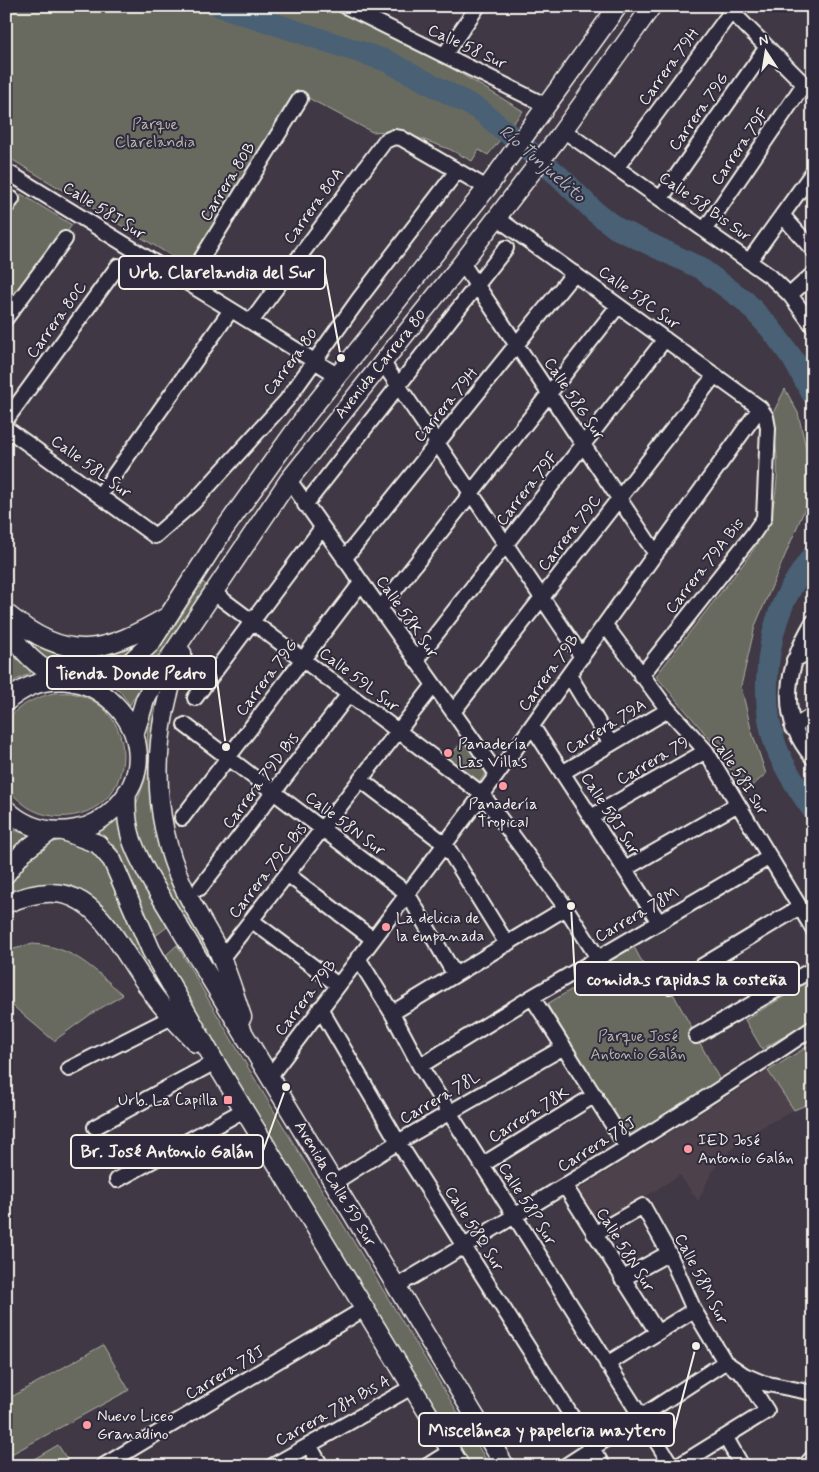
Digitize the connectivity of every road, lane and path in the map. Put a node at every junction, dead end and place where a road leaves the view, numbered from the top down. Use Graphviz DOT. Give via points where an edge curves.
graph roads {
  1 [pos="478,6"];
  2 [pos="618,6"];
  3 [pos="652,6"];
  4 [pos="350,7"];
  5 [pos="728,9"];
  6 [pos="767,48"];
  7 [pos="445,54"];
  8 [pos="808,89"];
  9 [pos="300,99"];
  10 [pos="547,106"];
  11 [pos="560,134"];
  12 [pos="617,167"];
  13 [pos="6,171"];
  14 [pos="457,171"];
  15 [pos="813,173"];
  16 [pos="487,188"];
  17 [pos="660,198"];
  18 [pos="782,215"];
  19 [pos="497,218"];
  20 [pos="705,228"];
  21 [pos="65,239"];
  22 [pos="506,248"];
  23 [pos="813,250"];
  24 [pos="750,260"];
  25 [pos="462,263"];
  26 [pos="118,266"];
  27 [pos="574,273"];
  28 [pos="813,274"];
  29 [pos="187,282"];
  30 [pos="477,285"];
  31 [pos="790,295"];
  32 [pos="618,306"];
  33 [pos="231,310"];
  34 [pos="6,318"];
  35 [pos="250,322"];
  36 [pos="813,326"];
  37 [pos="665,339"];
  38 [pos="516,345"];
  39 [pos="315,361"];
  40 [pos="383,363"];
  41 [pos="337,375"];
  42 [pos="715,375"];
  43 [pos="398,386"];
  44 [pos="549,394"];
  45 [pos="760,408"];
  46 [pos="6,420"];
  47 [pos="6,428"];
  48 [pos="437,444"];
  49 [pos="583,445"];
  50 [pos="289,480"];
  51 [pos="471,493"];
  52 [pos="100,495"];
  53 [pos="619,498"];
  54 [pos="305,505"];
  55 [pos="322,528"];
  56 [pos="155,536"];
  57 [pos="506,544"];
  58 [pos="656,554"];
  59 [pos="344,559"];
  60 [pos="361,583"];
  61 [pos="214,593"];
  62 [pos="542,598"];
  63 [pos="380,609"];
  64 [pos="203,611"];
  65 [pos="6,613"];
  66 [pos="170,614"];
  67 [pos="252,622"];
  68 [pos="813,622"];
  69 [pos="605,625"];
  70 [pos="6,628"];
  71 [pos="813,650"];
  72 [pos="582,657"];
  73 [pos="303,660"];
  74 [pos="416,660"];
  75 [pos="794,660"];
  76 [pos="569,675"];
  77 [pos="641,676"];
  78 [pos="73,681"];
  79 [pos="434,685"];
  80 [pos="349,694"];
  81 [pos="195,698"];
  82 [pos="6,702"];
  83 [pos="668,710"];
  84 [pos="453,712"];
  85 [pos="813,715"];
  86 [pos="185,725"];
  87 [pos="532,726"];
  88 [pos="792,728"];
  89 [pos="398,731"];
  90 [pos="134,735"];
  91 [pos="611,744"];
  92 [pos="706,751"];
  93 [pos="228,758"];
  94 [pos="813,758"];
  95 [pos="562,773"];
  96 [pos="497,774"];
  97 [pos="360,780"];
  98 [pos="127,792"];
  99 [pos="274,792"];
  100 [pos="482,794"];
  101 [pos="738,804"];
  102 [pos="6,809"];
  103 [pos="591,817"];
  104 [pos="182,818"];
  105 [pos="322,829"];
  106 [pos="57,831"];
  107 [pos="444,844"];
  108 [pos="770,857"];
  109 [pos="625,869"];
  110 [pos="6,874"];
  111 [pos="288,874"];
  112 [pos="200,888"];
  113 [pos="408,893"];
  114 [pos="6,904"];
  115 [pos="800,907"];
  116 [pos="566,908"];
  117 [pos="251,920"];
  118 [pos="660,922"];
  119 [pos="813,929"];
  120 [pos="372,939"];
  121 [pos="507,944"];
  122 [pos="358,958"];
  123 [pos="598,958"];
  124 [pos="221,959"];
  125 [pos="813,969"];
  126 [pos="456,975"];
  127 [pos="338,985"];
  128 [pos="668,986"];
  129 [pos="532,997"];
  130 [pos="320,1008"];
  131 [pos="392,1013"];
  132 [pos="172,1017"];
  133 [pos="813,1028"];
  134 [pos="696,1036"];
  135 [pos="564,1046"];
  136 [pos="253,1049"];
  137 [pos="215,1062"];
  138 [pos="420,1066"];
  139 [pos="69,1069"];
  140 [pos="270,1076"];
  141 [pos="595,1095"];
  142 [pos="244,1110"];
  143 [pos="449,1114"];
  144 [pos="95,1127"];
  145 [pos="398,1142"];
  146 [pos="626,1146"];
  147 [pos="482,1165"];
  148 [pos="118,1180"];
  149 [pos="335,1182"];
  150 [pos="565,1186"];
  151 [pos="514,1217"];
  152 [pos="594,1234"];
  153 [pos="464,1247"];
  154 [pos="669,1252"];
  155 [pos="622,1278"];
  156 [pos="397,1286"];
  157 [pos="364,1309"];
  158 [pos="694,1310"];
  159 [pos="657,1332"];
  160 [pos="725,1362"];
  161 [pos="607,1364"];
  162 [pos="744,1375"];
  163 [pos="412,1387"];
  164 [pos="813,1393"];
  165 [pos="640,1416"];
  166 [pos="726,1438"];
  167 [pos="308,1445"];
  168 [pos="591,1448"];
  169 [pos="813,1457"];
  170 [pos="455,1458"];
  171 [pos="103,1466"];
  172 [pos="272,1466"];
  173 [pos="321,1466"];
  174 [pos="427,1466"];
  175 [pos="505,1466"];
  176 [pos="565,1466"];
  177 [pos="603,1466"];
  178 [pos="672,1466"];
  179 [pos="678,1466"];
  180 [pos="742,1466"];
  181 [pos="805,1466"];
  1 -- 7 [label="street"];
  2 -- 10 [label="main road, Avenida Carrera 80"];
  3 -- 11 [label="main road, Avenida Carrera 80"];
  4 -- 7 [label="street, Calle 58 Sur"];
  5 -- 6 [label="street"];
  5 -- 12 [label="street, Carrera 79H"];
  6 -- 8 [label="street"];
  6 -- 17 [label="street, Carrera 79G"];
  7 -- 10 [label="street, Calle 58 Sur"];
  8 -- 20 [label="street, Carrera 79F"];
  9 -- 29 [label="street, Carrera 80B"];
  10 -- 16 [label="main road, Avenida Carrera 80"];
  11 -- 12 [label="street, Calle 58 Bis Sur"];
  11 -- 19 [label="main road, Avenida Carrera 80"];
  12 -- 17 [label="street, Calle 58 Bis Sur"];
  13 -- 29 [label="street, Calle 58J Sur"];
  14 -- 16 [label="street"];
  14 -- 35 [label="street, Carrera 80A" via="400,138 390,138"];
  14 -- 39 [label="street, Carrera 80"];
  15 -- 18 [label="street"];
  16 -- 41 [label="main road, Avenida Carrera 80"];
  17 -- 20 [label="street, Calle 58 Bis Sur"];
  18 -- 23 [label="street"];
  18 -- 24 [label="street"];
  19 -- 25 [label="main road, Avenida Carrera 80"];
  19 -- 27 [label="street, Calle 58C Sur"];
  20 -- 24 [label="street, Calle 58 Bis Sur"];
  21 -- 34 [label="street"];
  22 -- 30 [label="street"];
  24 -- 31 [label="street, Calle 58 Bis Sur"];
  25 -- 30 [label="street, Calle 58G Sur"];
  25 -- 40 [label="main road, Avenida Carrera 80"];
  26 -- 46 [label="street, Carrera 80C"];
  27 -- 32 [label="street, Calle 58C Sur"];
  27 -- 38 [label="street, Carrera 79H"];
  28 -- 31 [label="street"];
  29 -- 33 [label="street, Calle 58J Sur"];
  30 -- 38 [label="street, Calle 58G Sur"];
  30 -- 43 [label="street"];
  31 -- 36 [label="street, Calle 58 Bis Sur"];
  32 -- 37 [label="street, Calle 58C Sur"];
  32 -- 44 [label="street"];
  33 -- 35 [label="street, Calle 58J Sur"];
  33 -- 52 [label="street"];
  35 -- 39 [label="street, Calle 58J Sur"];
  37 -- 42 [label="street, Calle 58C Sur"];
  37 -- 49 [label="street, Carrera 79F"];
  38 -- 44 [label="street, Calle 58G Sur"];
  38 -- 48 [label="street, Carrera 79H"];
  39 -- 41 [label="street, Calle 58J Sur"];
  39 -- 56 [label="street, Carrera 80" via="286,400 224,471"];
  40 -- 43 [label="street"];
  40 -- 50 [label="main road, Avenida Carrera 80"];
  41 -- 66 [label="main road, Avenida Carrera 80" via="247,496"];
  42 -- 45 [label="street, Calle 58C Sur"];
  42 -- 53 [label="street, Carrera 79C"];
  43 -- 48 [label="street"];
  43 -- 54 [label="street"];
  44 -- 49 [label="street, Calle 58G Sur"];
  44 -- 51 [label="street"];
  45 -- 58 [label="street, Carrera 79B"];
  45 -- 77 [label="street, Carrera 79A Bis" via="768,428 764,518"];
  47 -- 52 [label="street, Calle 58L Sur"];
  48 -- 51 [label="street"];
  48 -- 59 [label="street, Carrera 79H"];
  49 -- 53 [label="street, Calle 58G Sur"];
  49 -- 57 [label="street, Carrera 79F"];
  50 -- 54 [label="street, Calle 58K Sur"];
  50 -- 61 [label="main road, Avenida Carrera 80"];
  51 -- 57 [label="street"];
  51 -- 63 [label="street"];
  52 -- 56 [label="street, Calle 58L Sur"];
  53 -- 58 [label="street, Calle 58G Sur"];
  53 -- 62 [label="street, Carrera 79C"];
  54 -- 55 [label="street, Calle 58K Sur"];
  55 -- 59 [label="street, Calle 58K Sur"];
  55 -- 67 [label="street"];
  57 -- 62 [label="street"];
  57 -- 74 [label="street, Carrera 79F"];
  58 -- 69 [label="street, Carrera 79B"];
  59 -- 60 [label="street, Calle 58K Sur"];
  60 -- 63 [label="street, Calle 58K Sur"];
  60 -- 73 [label="street, Carrera 79G"];
  61 -- 64 [label="main road, Avenida Carrera 80"];
  61 -- 67 [label="street, Calle 59L Sur"];
  62 -- 72 [label="street"];
  62 -- 84 [label="street, Carrera 79C"];
  63 -- 74 [label="street, Calle 58K Sur"];
  64 -- 90 [label="main road, Avenida Carrera 80" via="144,700"];
  64 -- 124 [label="main road" via="184,649 166,701 159,747 158,785 163,822 176,869"];
  65 -- 66 [label="main road" via="44,640 79,648 124,640"];
  66 -- 78 [label="main road, Avenida Carrera 80" via="140,655 116,670"];
  67 -- 73 [label="street, Calle 59L Sur"];
  67 -- 81 [label="street"];
  68 -- 75 [label="street"];
  69 -- 72 [label="street, Carrera 79B"];
  69 -- 77 [label="street, Calle 58I Sur"];
  70 -- 78 [label="main road" via="34,663"];
  71 -- 75 [label="street"];
  72 -- 76 [label="street, Carrera 79B"];
  73 -- 80 [label="street, Calle 59L Sur"];
  73 -- 93 [label="street, Carrera 79G"];
  74 -- 79 [label="street, Calle 58K Sur"];
  75 -- 88 [label="street" via="787,699"];
  76 -- 87 [label="street, Carrera 79B"];
  76 -- 91 [label="street"];
  77 -- 83 [label="street, Calle 58I Sur"];
  78 -- 82 [label="main road, Avenida Carrera 80" via="51,680 33,685"];
  78 -- 90 [label="main road" via="104,693 114,702"];
  79 -- 84 [label="street, Calle 58K Sur"];
  79 -- 89 [label="street, Carrera 79C Bis"];
  80 -- 89 [label="street, Calle 59L Sur"];
  80 -- 99 [label="street, Carrera 79D Bis"];
  83 -- 91 [label="street, Carrera 79A"];
  83 -- 92 [label="street, Calle 58I Sur"];
  84 -- 96 [label="street, Calle 58K Sur"];
  85 -- 88 [label="street"];
  86 -- 93 [label="street, Calle 58N Sur"];
  87 -- 95 [label="street, Calle 58J Sur"];
  87 -- 96 [label="street, Carrera 79B"];
  88 -- 94 [label="street"];
  89 -- 97 [label="street, Carrera 79C Bis"];
  89 -- 100 [label="street, Calle 59L Sur"];
  90 -- 98 [label="main road" via="136,764"];
  91 -- 95 [label="street, Carrera 79A"];
  92 -- 101 [label="street, Calle 58I Sur"];
  92 -- 103 [label="street, Carrera 79"];
  93 -- 99 [label="street, Calle 58N Sur"];
  93 -- 104 [label="street, Carrera 79G"];
  95 -- 103 [label="street, Calle 58J Sur"];
  96 -- 100 [label="street, Carrera 79B"];
  97 -- 105 [label="street, Carrera 79C Bis"];
  97 -- 107 [label="street"];
  98 -- 106 [label="main road" via="102,819 81,828"];
  98 -- 136 [label="main road, Avenida Calle 59 Sur" via="127,826 135,852"];
  99 -- 105 [label="street, Calle 58N Sur"];
  99 -- 112 [label="street, Carrera 79D Bis"];
  100 -- 107 [label="street, Carrera 79B"];
  100 -- 116 [label="street"];
  101 -- 108 [label="street, Calle 58I Sur"];
  101 -- 109 [label="street"];
  102 -- 106 [label="main road" via="29,825"];
  103 -- 109 [label="street, Calle 58J Sur"];
  105 -- 111 [label="street, Carrera 79C Bis"];
  105 -- 113 [label="street, Calle 58N Sur"];
  106 -- 110 [label="main road" via="23,852"];
  106 -- 137 [label="main road" via="98,844 112,860 146,940"];
  107 -- 113 [label="street, Carrera 79B"];
  107 -- 121 [label="street"];
  108 -- 115 [label="street, Calle 58I Sur"];
  108 -- 118 [label="street, Carrera 78M"];
  109 -- 118 [label="street, Calle 58J Sur"];
  111 -- 117 [label="street, Carrera 79C Bis"];
  111 -- 120 [label="street"];
  113 -- 120 [label="street, Carrera 79B"];
  113 -- 126 [label="street, Calle 58N Sur"];
  114 -- 132 [label="main road" via="29,895 58,893 94,908 146,985"];
  115 -- 119 [label="street, Calle 58I Sur"];
  115 -- 128 [label="street"];
  116 -- 121 [label="street"];
  116 -- 123 [label="street"];
  117 -- 124 [label="street, Carrera 79C Bis"];
  117 -- 127 [label="street"];
  118 -- 123 [label="street, Carrera 78M"];
  120 -- 122 [label="street, Carrera 79B"];
  121 -- 126 [label="street"];
  122 -- 127 [label="street, Carrera 79B"];
  122 -- 131 [label="street, Calle 58P Sur"];
  123 -- 129 [label="street, Carrera 78M"];
  124 -- 136 [label="main road"];
  125 -- 134 [label="street"];
  126 -- 131 [label="street"];
  127 -- 130 [label="street, Carrera 79B"];
  129 -- 135 [label="street"];
  129 -- 138 [label="street, Carrera 78M"];
  130 -- 140 [label="street, Carrera 79B"];
  130 -- 145 [label="street, Calle 58Q Sur"];
  131 -- 138 [label="street, Calle 58P Sur"];
  132 -- 137 [label="main road"];
  132 -- 139 [label="street"];
  133 -- 146 [label="street, Carrera 78J" via="724,1088"];
  135 -- 141 [label="street"];
  135 -- 143 [label="street, Carrera 78L"];
  136 -- 140 [label="main road, Avenida Calle 59 Sur"];
  137 -- 142 [label="main road"];
  137 -- 144 [label="street"];
  138 -- 143 [label="street, Calle 58P Sur"];
  140 -- 149 [label="main road, Avenida Calle 59 Sur"];
  141 -- 146 [label="street"];
  141 -- 147 [label="street, Carrera 78K"];
  142 -- 148 [label="street"];
  142 -- 157 [label="main road"];
  143 -- 145 [label="street, Carrera 78L"];
  143 -- 147 [label="street, Calle 58P Sur"];
  145 -- 149 [label="street, Carrera 78L"];
  145 -- 153 [label="street, Calle 58Q Sur"];
  146 -- 150 [label="street, Carrera 78J"];
  147 -- 151 [label="street, Calle 58P Sur"];
  149 -- 156 [label="main road, Avenida Calle 59 Sur"];
  150 -- 151 [label="street, Carrera 78J"];
  150 -- 152 [label="street, Calle 58N Sur"];
  151 -- 153 [label="street, Carrera 78J"];
  151 -- 161 [label="street, Calle 58P Sur"];
  152 -- 154 [label="street, Calle 58M Sur" via="643,1206"];
  152 -- 155 [label="street, Calle 58N Sur"];
  153 -- 156 [label="street, Carrera 78J"];
  153 -- 168 [label="street, Calle 58Q Sur"];
  154 -- 155 [label="street"];
  154 -- 158 [label="street, Calle 58M Sur"];
  155 -- 159 [label="street, Calle 58N Sur"];
  156 -- 175 [label="main road, Avenida Calle 59 Sur"];
  157 -- 163 [label="main road"];
  157 -- 171 [label="street, Carrera 78J"];
  158 -- 159 [label="street"];
  158 -- 160 [label="street, Calle 58M Sur"];
  159 -- 161 [label="street"];
  160 -- 162 [label="street, Calle 58M Sur"];
  160 -- 165 [label="street"];
  161 -- 165 [label="street, Calle 58P Sur"];
  162 -- 164 [label="street" via="763,1383"];
  162 -- 166 [label="street, Calle 58M Sur" via="767,1411"];
  163 -- 167 [label="street, Carrera 78H Bis A"];
  163 -- 170 [label="main road"];
  165 -- 168 [label="street"];
  165 -- 178 [label="street, Calle 58P Sur"];
  166 -- 179 [label="street"];
  166 -- 180 [label="street"];
  167 -- 172 [label="street, Carrera 78H Bis A"];
  167 -- 173 [label="street"];
  168 -- 176 [label="street"];
  168 -- 177 [label="street, Calle 58Q Sur"];
  169 -- 181 [label="street"];
  170 -- 174 [label="street"];
}
